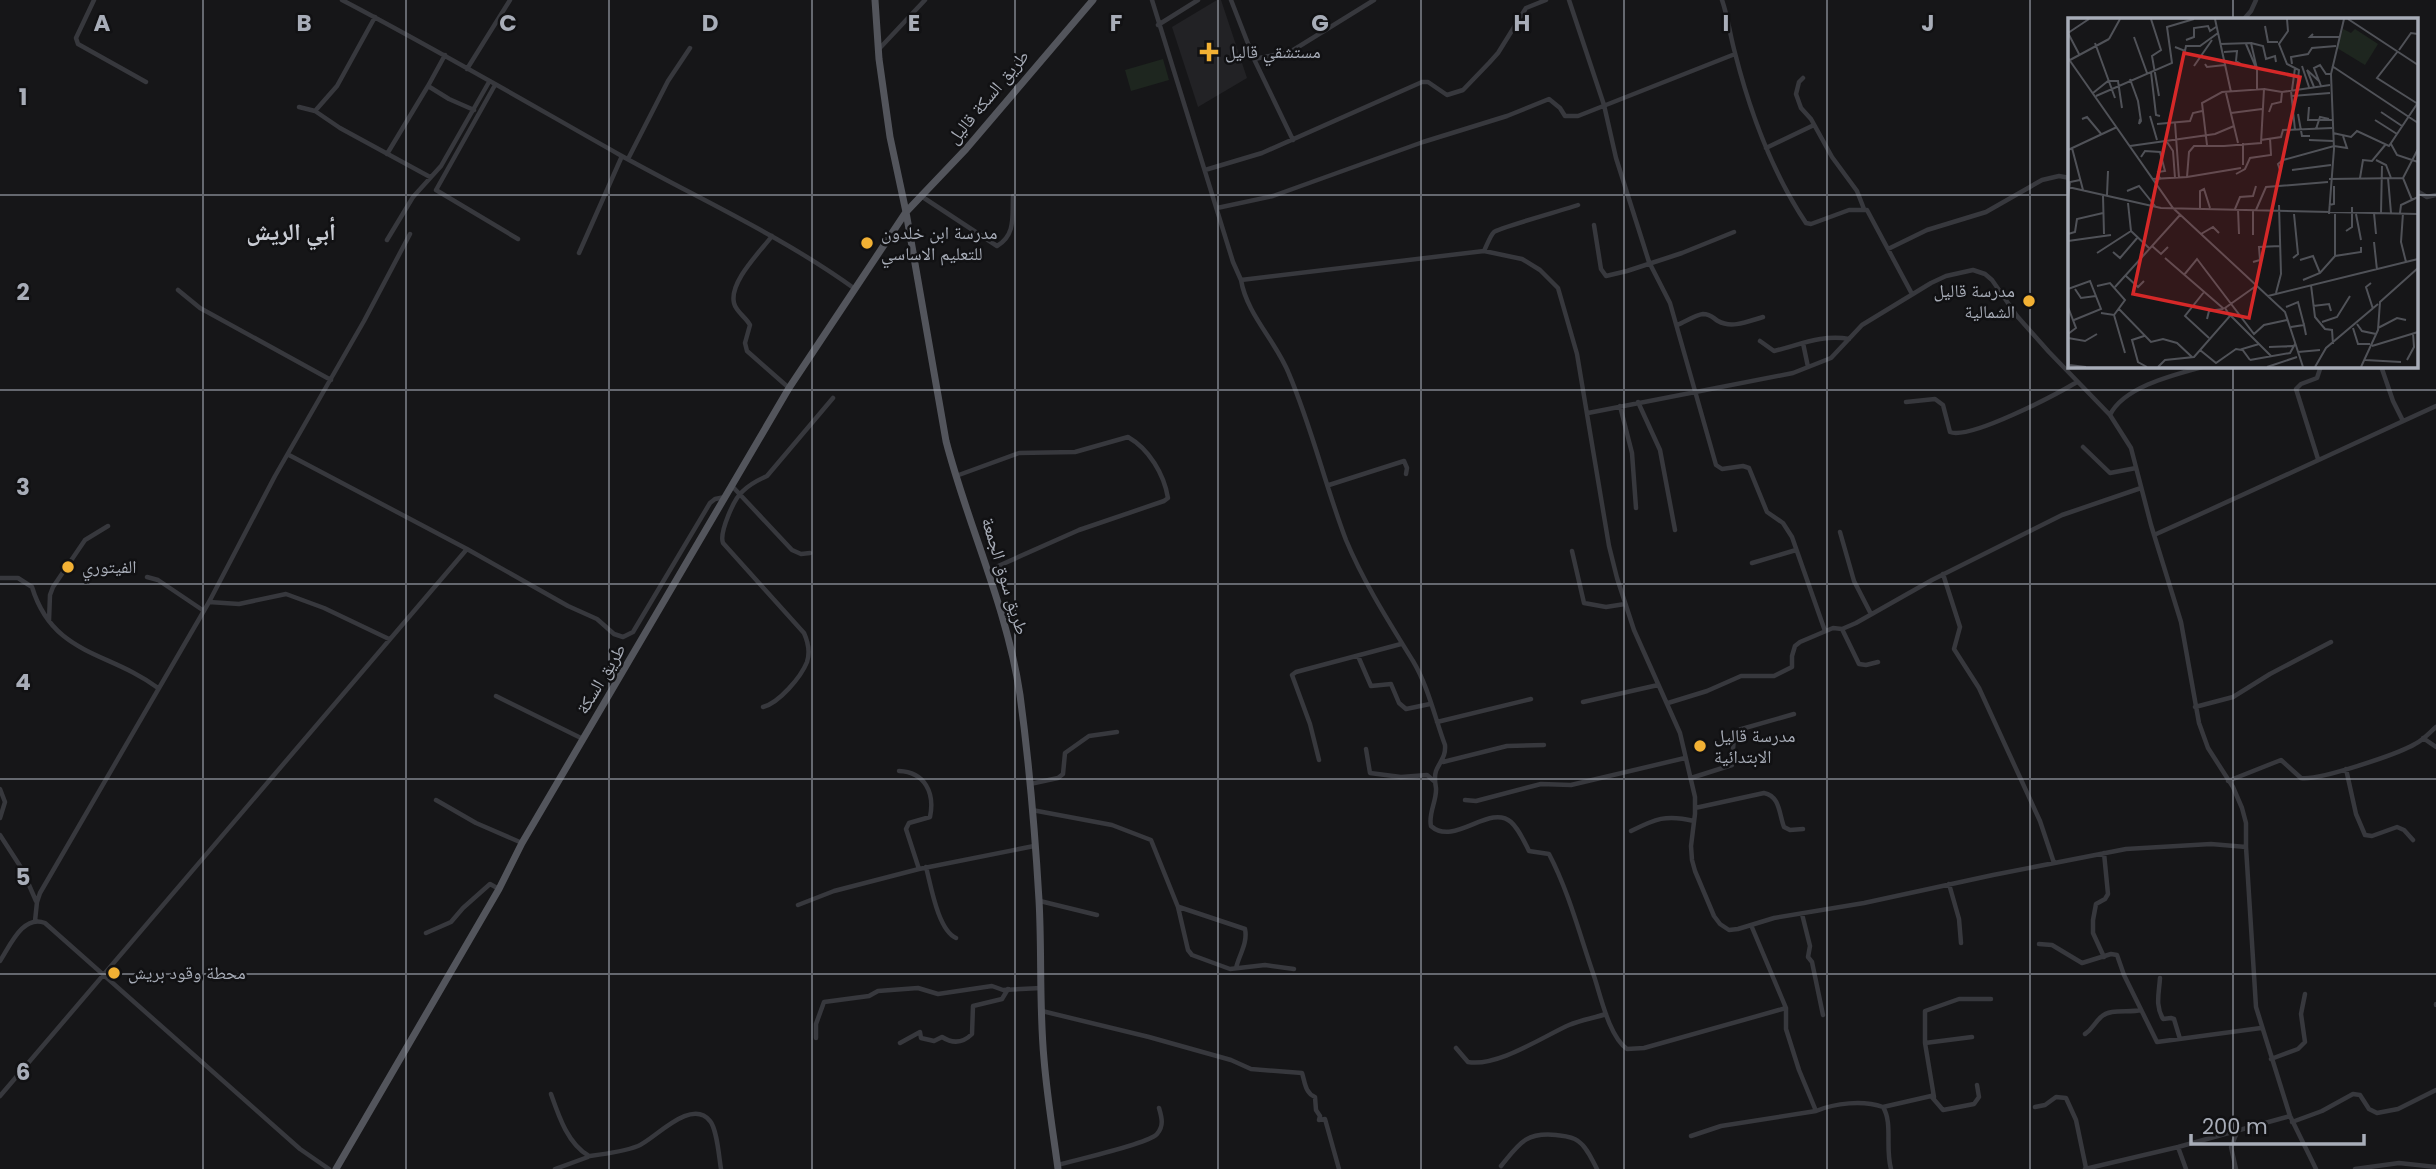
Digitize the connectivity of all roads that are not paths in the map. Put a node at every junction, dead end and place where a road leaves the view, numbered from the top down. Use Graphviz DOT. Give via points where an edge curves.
graph roads {
  1 [pos="94,0"];
  2 [pos="343,0"];
  3 [pos="510,0"];
  4 [pos="875,0"];
  5 [pos="925,0"];
  6 [pos="1093,0"];
  7 [pos="1152,0"];
  8 [pos="1198,0"];
  9 [pos="1230,0"];
  10 [pos="1374,0"];
  11 [pos="1546,0"];
  12 [pos="1569,0"];
  13 [pos="1722,0"];
  14 [pos="2256,0"];
  15 [pos="374,17"];
  16 [pos="2246,18"];
  17 [pos="1158,25"];
  18 [pos="690,48"];
  19 [pos="878,49"];
  20 [pos="1735,54"];
  21 [pos="445,55"];
  22 [pos="1254,59"];
  23 [pos="467,69"];
  24 [pos="1803,78"];
  25 [pos="146,82"];
  26 [pos="492,83"];
  27 [pos="428,86"];
  28 [pos="1604,105"];
  29 [pos="299,107"];
  30 [pos="474,110"];
  31 [pos="315,111"];
  32 [pos="1814,125"];
  33 [pos="1293,140"];
  34 [pos="1766,148"];
  35 [pos="387,154"];
  36 [pos="622,156"];
  37 [pos="628,159"];
  38 [pos="1205,170"];
  39 [pos="430,177"];
  40 [pos="2068,178"];
  41 [pos="2418,192"];
  42 [pos="2436,195"];
  43 [pos="921,196"];
  44 [pos="1013,196"];
  45 [pos="1578,205"];
  46 [pos="1217,208"];
  47 [pos="1864,209"];
  48 [pos="906,212"];
  49 [pos="1594,225"];
  50 [pos="1734,232"];
  51 [pos="410,234"];
  52 [pos="772,236"];
  53 [pos="518,239"];
  54 [pos="387,240"];
  55 [pos="1888,249"];
  56 [pos="1484,251"];
  57 [pos="579,253"];
  58 [pos="1649,262"];
  59 [pos="1241,280"];
  60 [pos="855,289"];
  61 [pos="178,290"];
  62 [pos="1912,294"];
  63 [pos="1763,317"];
  64 [pos="1677,325"];
  65 [pos="1849,339"];
  66 [pos="1760,341"];
  67 [pos="1803,343"];
  68 [pos="1808,367"];
  69 [pos="2179,368"];
  70 [pos="2199,368"];
  71 [pos="2382,368"];
  72 [pos="2320,369"];
  73 [pos="2179,374"];
  74 [pos="331,380"];
  75 [pos="2077,382"];
  76 [pos="789,388"];
  77 [pos="1696,391"];
  78 [pos="833,398"];
  79 [pos="1638,402"];
  80 [pos="1906,402"];
  81 [pos="1620,406"];
  82 [pos="2436,406"];
  83 [pos="1588,413"];
  84 [pos="2110,415"];
  85 [pos="2403,421"];
  86 [pos="2083,447"];
  87 [pos="289,455"];
  88 [pos="2318,458"];
  89 [pos="2136,468"];
  90 [pos="1406,474"];
  91 [pos="955,476"];
  92 [pos="732,485"];
  93 [pos="1329,485"];
  94 [pos="2141,488"];
  95 [pos="740,493"];
  96 [pos="726,497"];
  97 [pos="1636,508"];
  98 [pos="108,526"];
  99 [pos="1675,530"];
  100 [pos="1840,532"];
  101 [pos="2154,535"];
  102 [pos="467,550"];
  103 [pos="1796,550"];
  104 [pos="1572,551"];
  105 [pos="810,553"];
  106 [pos="1752,563"];
  107 [pos="987,571"];
  108 [pos="1943,574"];
  109 [pos="147,577"];
  110 [pos="0,578"];
  111 [pos="209,602"];
  112 [pos="1625,604"];
  113 [pos="204,611"];
  114 [pos="1871,614"];
  115 [pos="50,622"];
  116 [pos="1842,629"];
  117 [pos="1825,631"];
  118 [pos="389,639"];
  119 [pos="2330,642"];
  120 [pos="1401,644"];
  121 [pos="1359,656"];
  122 [pos="1878,662"];
  123 [pos="1658,685"];
  124 [pos="159,688"];
  125 [pos="496,696"];
  126 [pos="1531,699"];
  127 [pos="1583,702"];
  128 [pos="1668,703"];
  129 [pos="1430,704"];
  130 [pos="763,706"];
  131 [pos="2195,707"];
  132 [pos="1794,714"];
  133 [pos="1437,722"];
  134 [pos="2436,727"];
  135 [pos="1117,732"];
  136 [pos="2423,738"];
  137 [pos="584,739"];
  138 [pos="1544,745"];
  139 [pos="2436,747"];
  140 [pos="1366,749"];
  141 [pos="1685,758"];
  142 [pos="1319,760"];
  143 [pos="1442,762"];
  144 [pos="2346,769"];
  145 [pos="900,771"];
  146 [pos="1691,778"];
  147 [pos="2228,781"];
  148 [pos="1434,782"];
  149 [pos="1029,784"];
  150 [pos="0,789"];
  151 [pos="436,800"];
  152 [pos="1465,800"];
  153 [pos="1695,808"];
  154 [pos="1031,810"];
  155 [pos="0,818"];
  156 [pos="1694,821"];
  157 [pos="1803,829"];
  158 [pos="1631,831"];
  159 [pos="0,835"];
  160 [pos="2413,840"];
  161 [pos="522,843"];
  162 [pos="1034,846"];
  163 [pos="2246,847"];
  164 [pos="2104,853"];
  165 [pos="2054,863"];
  166 [pos="926,867"];
  167 [pos="919,869"];
  168 [pos="1949,884"];
  169 [pos="499,889"];
  170 [pos="1039,901"];
  171 [pos="37,902"];
  172 [pos="798,905"];
  173 [pos="1178,907"];
  174 [pos="1802,914"];
  175 [pos="1097,915"];
  176 [pos="35,921"];
  177 [pos="1751,925"];
  178 [pos="426,933"];
  179 [pos="956,939"];
  180 [pos="1961,943"];
  181 [pos="2039,944"];
  182 [pos="2105,957"];
  183 [pos="0,961"];
  184 [pos="1236,968"];
  185 [pos="1294,970"];
  186 [pos="104,974"];
  187 [pos="2160,978"];
  188 [pos="1042,988"];
  189 [pos="1008,989"];
  190 [pos="2305,994"];
  191 [pos="1991,999"];
  192 [pos="1786,1008"];
  193 [pos="2141,1010"];
  194 [pos="1042,1011"];
  195 [pos="1606,1014"];
  196 [pos="1823,1015"];
  197 [pos="2261,1028"];
  198 [pos="2085,1034"];
  199 [pos="1972,1037"];
  200 [pos="816,1038"];
  201 [pos="2180,1038"];
  202 [pos="1925,1042"];
  203 [pos="900,1043"];
  204 [pos="1456,1048"];
  205 [pos="2270,1059"];
  206 [pos="1977,1085"];
  207 [pos="2436,1090"];
  208 [pos="551,1094"];
  209 [pos="0,1096"];
  210 [pos="1934,1097"];
  211 [pos="1883,1107"];
  212 [pos="2035,1107"];
  213 [pos="1159,1108"];
  214 [pos="1816,1111"];
  215 [pos="2290,1116"];
  216 [pos="2292,1122"];
  217 [pos="2238,1129"];
  218 [pos="1691,1136"];
  219 [pos="2178,1147"];
  220 [pos="589,1156"];
  221 [pos="1501,1166"];
  222 [pos="1058,1167"];
  223 [pos="2436,1167"];
  224 [pos="329,1169"];
  225 [pos="336,1169"];
  226 [pos="555,1169"];
  227 [pos="720,1169"];
  228 [pos="1339,1169"];
  229 [pos="1597,1169"];
  230 [pos="1891,1169"];
  231 [pos="2086,1169"];
  232 [pos="2186,1169"];
  233 [pos="2236,1169"];
  234 [pos="2316,1169"];
  235 [pos="2355,1169"];
  1 -- 25 [label="street" via="76,38 78,44"];
  2 -- 15 [label="street"];
  3 -- 23 [label="street"];
  4 -- 19 [label="main road, طريق سوق الجمعة"];
  5 -- 19 [label="street"];
  6 -- 43 [label="main road, طريق السكة قاليل"];
  7 -- 17 [label="street"];
  8 -- 17 [label="street"];
  9 -- 22 [label="street"];
  10 -- 22 [label="street" via="1290,52"];
  11 -- 33 [label="street" via="1525,8 1497,53 1463,90 1447,94 1422,82"];
  12 -- 28 [label="street"];
  13 -- 20 [label="street"];
  14 -- 16 [label="street"];
  15 -- 21 [label="street"];
  15 -- 31 [label="street" via="337,86"];
  17 -- 38 [label="street"];
  18 -- 37 [label="street"];
  19 -- 48 [label="main road, طريق سوق الجمعة"];
  20 -- 28 [label="street"];
  20 -- 34 [label="street"];
  21 -- 23 [label="street"];
  21 -- 27 [label="street"];
  22 -- 33 [label="street"];
  23 -- 26 [label="street"];
  24 -- 32 [label="street" via="1797,87 1798,101"];
  26 -- 30 [label="street"];
  26 -- 36 [label="street"];
  26 -- 53 [label="street" via="436,190"];
  27 -- 30 [label="street"];
  27 -- 35 [label="street"];
  28 -- 46 [label="street" via="1578,116 1565,116 1549,99 1273,196"];
  28 -- 58 [label="street"];
  29 -- 31 [label="street"];
  30 -- 39 [label="street" via="442,166"];
  31 -- 35 [label="street"];
  32 -- 34 [label="street"];
  32 -- 47 [label="street"];
  33 -- 38 [label="street"];
  34 -- 47 [label="street" via="1806,223"];
  35 -- 39 [label="street"];
  36 -- 37 [label="street"];
  36 -- 57 [label="street"];
  37 -- 52 [label="street"];
  38 -- 46 [label="street"];
  39 -- 54 [label="street"];
  40 -- 55 [label="street" via="2042,180 1986,212 1927,230"];
  41 -- 42 [label="street" via="2427,197"];
  43 -- 44 [label="street" via="997,246 1007,240 1011,229"];
  43 -- 48 [label="main road, طريق السكة قاليل"];
  45 -- 56 [label="street" via="1500,228"];
  46 -- 59 [label="street"];
  47 -- 55 [label="street" via="1872,215"];
  48 -- 60 [label="main road, طريق السكة"];
  48 -- 91 [label="main road, طريق سوق الجمعة"];
  49 -- 58 [label="street" via="1606,276"];
  50 -- 58 [label="street"];
  51 -- 74 [label="street"];
  52 -- 60 [label="street"];
  52 -- 76 [label="street" via="741,275 733,300 750,326 747,351"];
  55 -- 62 [label="street"];
  56 -- 59 [label="street"];
  56 -- 83 [label="street" via="1522,259 1558,288"];
  58 -- 64 [label="street"];
  59 -- 93 [label="street" via="1251,309 1288,371"];
  60 -- 76 [label="main road, طريق السكة"];
  61 -- 74 [label="street" via="200,308"];
  62 -- 65 [label="street" via="1873,317"];
  62 -- 75 [label="street" via="1946,276 1973,270 1985,274"];
  63 -- 64 [label="street" via="1737,325 1701,314"];
  64 -- 77 [label="street"];
  65 -- 67 [label="street"];
  65 -- 68 [label="street" via="1831,358"];
  66 -- 67 [label="street" via="1774,351"];
  67 -- 68 [label="street"];
  68 -- 77 [label="street"];
  69 -- 73 [label="street"];
  70 -- 73 [label="street"];
  71 -- 85 [label="street"];
  72 -- 88 [label="street" via="2317,378 2296,389"];
  73 -- 84 [label="street" via="2128,393"];
  74 -- 87 [label="street"];
  75 -- 80 [label="street" via="1983,428 1956,434 1950,432 1943,405 1936,399"];
  75 -- 84 [label="street"];
  76 -- 92 [label="main road, طريق السكة"];
  77 -- 79 [label="street"];
  77 -- 103 [label="street" via="1718,467 1749,468 1767,512 1788,529"];
  78 -- 95 [label="street" via="767,476"];
  79 -- 81 [label="street"];
  79 -- 99 [label="street" via="1660,450"];
  81 -- 83 [label="street"];
  81 -- 97 [label="street" via="1632,453"];
  82 -- 85 [label="street"];
  83 -- 112 [label="street" via="1609,546"];
  84 -- 89 [label="street" via="2127,439"];
  85 -- 88 [label="street"];
  86 -- 89 [label="street" via="2110,473"];
  87 -- 102 [label="street"];
  87 -- 111 [label="street"];
  88 -- 101 [label="street"];
  89 -- 94 [label="street"];
  90 -- 93 [label="street" via="1405,461"];
  91 -- 107 [label="main road, طريق سوق الجمعة"];
  91 -- 107 [label="street" via="1019,453 1074,452 1128,437 1153,462 1164,485 1168,498 1164,501 1079,530"];
  92 -- 95 [label="street"];
  92 -- 96 [label="main road, طريق السكة"];
  93 -- 120 [label="street" via="1346,540"];
  94 -- 101 [label="street"];
  94 -- 108 [label="street" via="2062,515"];
  95 -- 105 [label="street" via="792,550"];
  95 -- 130 [label="street" via="721,535 723,544 808,642 807,662 796,680 777,701"];
  96 -- 102 [label="street" via="708,506 633,632 623,637 597,618"];
  96 -- 137 [label="main road, طريق السكة"];
  98 -- 115 [label="street" via="85,540 53,587"];
  100 -- 114 [label="street" via="1854,581"];
  101 -- 131 [label="street" via="2185,640"];
  102 -- 118 [label="street"];
  103 -- 106 [label="street"];
  103 -- 117 [label="street"];
  104 -- 112 [label="street" via="1584,603"];
  107 -- 149 [label="main road, طريق سوق الجمعة" via="1011,646"];
  108 -- 114 [label="street"];
  108 -- 165 [label="street" via="1960,627 1954,649 1979,688 2040,821"];
  109 -- 113 [label="street"];
  110 -- 115 [label="street" via="18,578 32,587 34,599"];
  111 -- 113 [label="street"];
  111 -- 118 [label="street" via="239,604 286,594"];
  112 -- 123 [label="street"];
  113 -- 124 [label="street"];
  114 -- 116 [label="street"];
  115 -- 124 [label="street" via="71,642"];
  116 -- 117 [label="street"];
  116 -- 122 [label="street" via="1859,664"];
  117 -- 128 [label="street" via="1795,646 1792,667 1785,673 1741,676"];
  118 -- 186 [label="street"];
  119 -- 131 [label="street" via="2233,697"];
  120 -- 121 [label="street"];
  120 -- 129 [label="street"];
  121 -- 129 [label="street" via="1371,687 1391,684 1406,709"];
  121 -- 142 [label="street" via="1292,675"];
  123 -- 127 [label="street"];
  123 -- 128 [label="street"];
  124 -- 171 [label="street"];
  125 -- 137 [label="street"];
  126 -- 133 [label="street"];
  128 -- 141 [label="street"];
  129 -- 133 [label="street"];
  131 -- 147 [label="street" via="2204,739"];
  132 -- 146 [label="street" via="1738,730 1732,765"];
  133 -- 143 [label="street" via="1445,745"];
  134 -- 136 [label="street"];
  135 -- 149 [label="street" via="1089,736 1065,753 1063,774 1058,778"];
  136 -- 139 [label="street"];
  136 -- 144 [label="street"];
  137 -- 161 [label="main road, طريق السكة"];
  138 -- 143 [label="street" via="1490,749"];
  140 -- 148 [label="street" via="1370,773 1427,775"];
  141 -- 146 [label="street"];
  141 -- 152 [label="street" via="1571,785 1541,784"];
  143 -- 148 [label="street"];
  144 -- 147 [label="street" via="2307,779 2281,760"];
  144 -- 160 [label="street" via="2365,835 2397,827"];
  145 -- 167 [label="street" via="922,778 930,796 931,816 909,823 906,829"];
  146 -- 153 [label="street"];
  147 -- 163 [label="street" via="2245,816"];
  148 -- 195 [label="street" via="1430,821 1434,830 1454,832 1502,817 1516,827 1529,851 1549,854"];
  149 -- 154 [label="main road, طريق سوق الجمعة"];
  150 -- 155 [label="street" via="5,802"];
  151 -- 161 [label="street"];
  153 -- 156 [label="street"];
  153 -- 157 [label="street" via="1770,794 1784,827"];
  154 -- 162 [label="main road, طريق سوق الجمعة"];
  154 -- 173 [label="street" via="1112,825 1152,840"];
  156 -- 158 [label="street" via="1670,817"];
  156 -- 177 [label="street" via="1692,860 1714,916 1729,930"];
  159 -- 171 [label="street"];
  161 -- 169 [label="main road, طريق السكة"];
  162 -- 166 [label="street"];
  162 -- 170 [label="main road, طريق سوق الجمعة"];
  163 -- 164 [label="street" via="2190,844"];
  163 -- 197 [label="street"];
  164 -- 165 [label="street"];
  164 -- 182 [label="street" via="2108,894 2096,904 2092,927"];
  165 -- 168 [label="street"];
  166 -- 167 [label="street"];
  166 -- 179 [label="street" via="941,919"];
  167 -- 172 [label="street"];
  168 -- 174 [label="street"];
  168 -- 180 [label="street"];
  169 -- 178 [label="street" via="490,884 452,922"];
  169 -- 225 [label="main road, طريق السكة"];
  170 -- 175 [label="street"];
  170 -- 188 [label="main road, طريق سوق الجمعة"];
  171 -- 176 [label="street"];
  173 -- 184 [label="street" via="1192,955 1222,968"];
  173 -- 184 [label="street" via="1245,929"];
  174 -- 177 [label="street"];
  174 -- 196 [label="street"];
  176 -- 183 [label="street" via="24,926"];
  176 -- 186 [label="street" via="45,923"];
  177 -- 192 [label="street"];
  181 -- 182 [label="street" via="2052,945 2080,962"];
  182 -- 193 [label="street" via="2118,957"];
  184 -- 185 [label="street" via="1265,965"];
  186 -- 209 [label="street"];
  186 -- 224 [label="street" via="300,1149"];
  187 -- 201 [label="street" via="2157,1002 2161,1016 2174,1019"];
  188 -- 189 [label="street"];
  188 -- 194 [label="main road, طريق سوق الجمعة"];
  189 -- 200 [label="street" via="992,986 938,994 918,988 824,1002"];
  189 -- 203 [label="street" via="1002,999 973,1006 972,1034 965,1041 950,1042 942,1037 934,1041 921,1038 920,1032"];
  190 -- 205 [label="street" via="2303,1045"];
  191 -- 202 [label="street" via="1959,999 1926,1009"];
  192 -- 195 [label="street" via="1632,1050 1623,1047"];
  192 -- 214 [label="street" via="1786,1029"];
  193 -- 198 [label="street" via="2109,1013"];
  193 -- 201 [label="street" via="2157,1042"];
  194 -- 222 [label="main road, طريق سوق الجمعة"];
  194 -- 228 [label="street" via="1149,1037 1251,1069 1302,1073 1307,1090 1315,1097 1319,1120 1325,1119"];
  195 -- 204 [label="street" via="1491,1060 1468,1062"];
  197 -- 201 [label="street"];
  197 -- 205 [label="street"];
  199 -- 202 [label="street"];
  202 -- 210 [label="street"];
  205 -- 215 [label="street"];
  206 -- 210 [label="street" via="1979,1097 1974,1104 1943,1110"];
  207 -- 216 [label="street" via="2377,1113 2360,1095 2353,1094"];
  208 -- 220 [label="street" via="574,1144"];
  210 -- 211 [label="street"];
  211 -- 214 [label="street" via="1862,1103"];
  211 -- 230 [label="street" via="1888,1114"];
  212 -- 231 [label="street" via="2056,1097 2066,1098 2076,1120"];
  213 -- 222 [label="street" via="1161,1126 1149,1140"];
  214 -- 218 [label="street" via="1721,1126"];
  215 -- 216 [label="street"];
  215 -- 217 [label="street"];
  216 -- 234 [label="street"];
  217 -- 219 [label="street"];
  217 -- 233 [label="street" via="2231,1147"];
  219 -- 231 [label="street"];
  219 -- 232 [label="street"];
  220 -- 226 [label="street"];
  220 -- 227 [label="street" via="638,1146 674,1121 697,1114 713,1126"];
  221 -- 229 [label="street" via="1522,1141 1547,1135 1580,1141"];
  223 -- 235 [label="street" via="2399,1163"];
}
